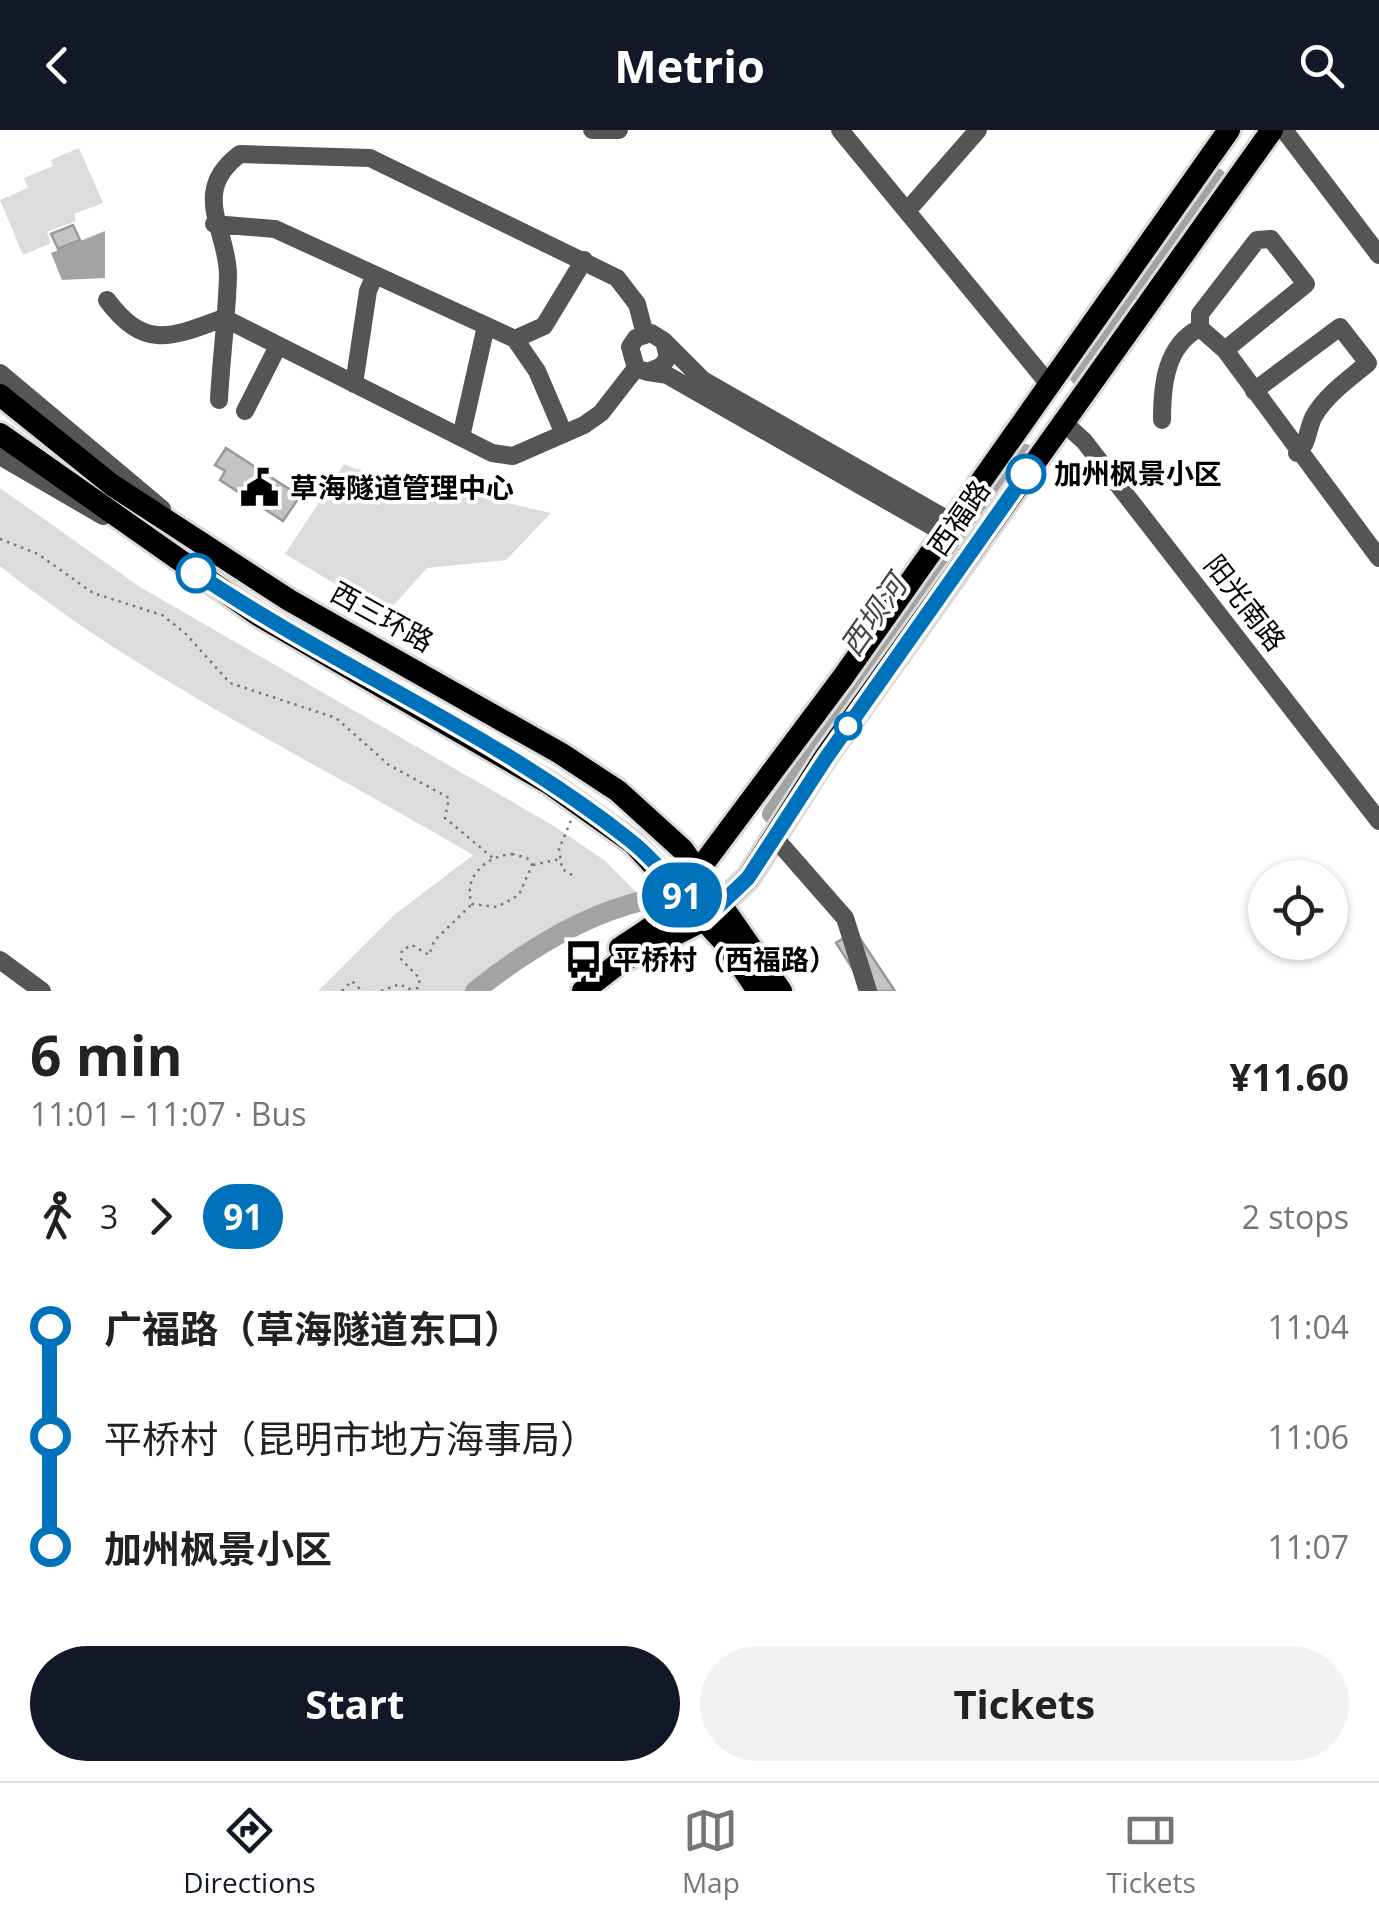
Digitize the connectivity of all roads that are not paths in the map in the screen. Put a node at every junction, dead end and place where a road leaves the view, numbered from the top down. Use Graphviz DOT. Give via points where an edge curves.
graph roads {
  1 [pos="592,130"];
  2 [pos="619,130"];
  3 [pos="840,130"];
  4 [pos="978,130"];
  5 [pos="1228,130"];
  6 [pos="1272,130"];
  7 [pos="1284,130"];
  8 [pos="907,211"];
  9 [pos="214,224"];
  10 [pos="1379,255"];
  11 [pos="584,260"];
  12 [pos="375,275"];
  13 [pos="107,300"];
  14 [pos="224,318"];
  15 [pos="486,326"];
  16 [pos="1200,328"];
  17 [pos="646,334"];
  18 [pos="515,339"];
  19 [pos="664,341"];
  20 [pos="278,346"];
  21 [pos="1224,350"];
  22 [pos="642,370"];
  23 [pos="0,372"];
  24 [pos="1048,382"];
  25 [pos="354,384"];
  26 [pos="1254,391"];
  27 [pos="0,395"];
  28 [pos="219,400"];
  29 [pos="245,411"];
  30 [pos="1162,420"];
  31 [pos="1063,422"];
  32 [pos="0,434"];
  33 [pos="564,434"];
  34 [pos="461,438"];
  35 [pos="1297,452"];
  36 [pos="0,456"];
  37 [pos="946,526"];
  38 [pos="132,530"];
  39 [pos="192,537"];
  40 [pos="1379,558"];
  41 [pos="1379,821"];
  42 [pos="774,837"];
  43 [pos="698,871"];
  44 [pos="740,888"];
  45 [pos="685,898"];
  46 [pos="712,912"];
  47 [pos="743,934"];
  48 [pos="0,960"];
  49 [pos="42,991"];
  50 [pos="567,991"];
  51 [pos="583,991"];
  52 [pos="758,991"];
  53 [pos="781,991"];
  54 [pos="868,991"];
  1 -- 2 [label="street"];
  3 -- 8 [label="street"];
  4 -- 8 [label="street"];
  5 -- 24 [label="main road, 西福路"];
  6 -- 31 [label="main road, 西福路"];
  7 -- 10 [label="street"];
  8 -- 24 [label="street"];
  9 -- 11 [label="street" via="219,179 240,154 353,154"];
  9 -- 12 [label="street" via="275,229"];
  9 -- 14 [label="street" via="228,267"];
  11 -- 17 [label="street" via="629,290"];
  11 -- 18 [label="street" via="544,326"];
  12 -- 15 [label="street"];
  12 -- 25 [label="street"];
  13 -- 14 [label="street" via="144,334 178,334"];
  14 -- 20 [label="street"];
  14 -- 28 [label="street"];
  15 -- 18 [label="street"];
  15 -- 34 [label="street"];
  16 -- 21 [label="street"];
  16 -- 21 [label="street" via="1200,314 1257,240 1271,239 1306,284"];
  16 -- 30 [label="street" via="1166,366"];
  17 -- 19 [label="street"];
  17 -- 22 [label="street" via="630,347"];
  18 -- 33 [label="street"];
  19 -- 22 [label="street" via="666,362"];
  19 -- 37 [label="street" via="703,380"];
  20 -- 25 [label="street"];
  20 -- 29 [label="street"];
  21 -- 26 [label="street"];
  22 -- 33 [label="street" via="602,413"];
  22 -- 37 [label="street" via="668,375"];
  23 -- 39 [label="street"];
  24 -- 37 [label="main road, 西福路"];
  25 -- 34 [label="street"];
  26 -- 35 [label="street"];
  26 -- 35 [label="street" via="1340,327 1368,364 1323,404"];
  27 -- 39 [label="main road, 西三环路" via="112,485"];
  31 -- 41 [label="street, 阳光南路"];
  31 -- 42 [label="main road, 西福路"];
  32 -- 38 [label="main road"];
  33 -- 34 [label="street" via="513,456"];
  35 -- 40 [label="street"];
  36 -- 38 [label="street"];
  37 -- 43 [label="main road, 西福路"];
  38 -- 45 [label="main road" via="258,615 578,803 633,843"];
  39 -- 43 [label="main road, 西三环路" via="618,791"];
  42 -- 44 [label="main road, 西福路"];
  42 -- 54 [label="street" via="845,918"];
  43 -- 45 [label="main road, 西福路"];
  43 -- 46 [label="main road, 西三环路"];
  44 -- 46 [label="main road, 西福路"];
  44 -- 47 [label="main road"];
  45 -- 46 [label="main road"];
  45 -- 50 [label="main road, 西福路"];
  46 -- 47 [label="main road"];
  46 -- 51 [label="main road, 西福路" via="619,963"];
  46 -- 52 [label="main road"];
  47 -- 53 [label="main road"];
  48 -- 49 [label="street"];
}
